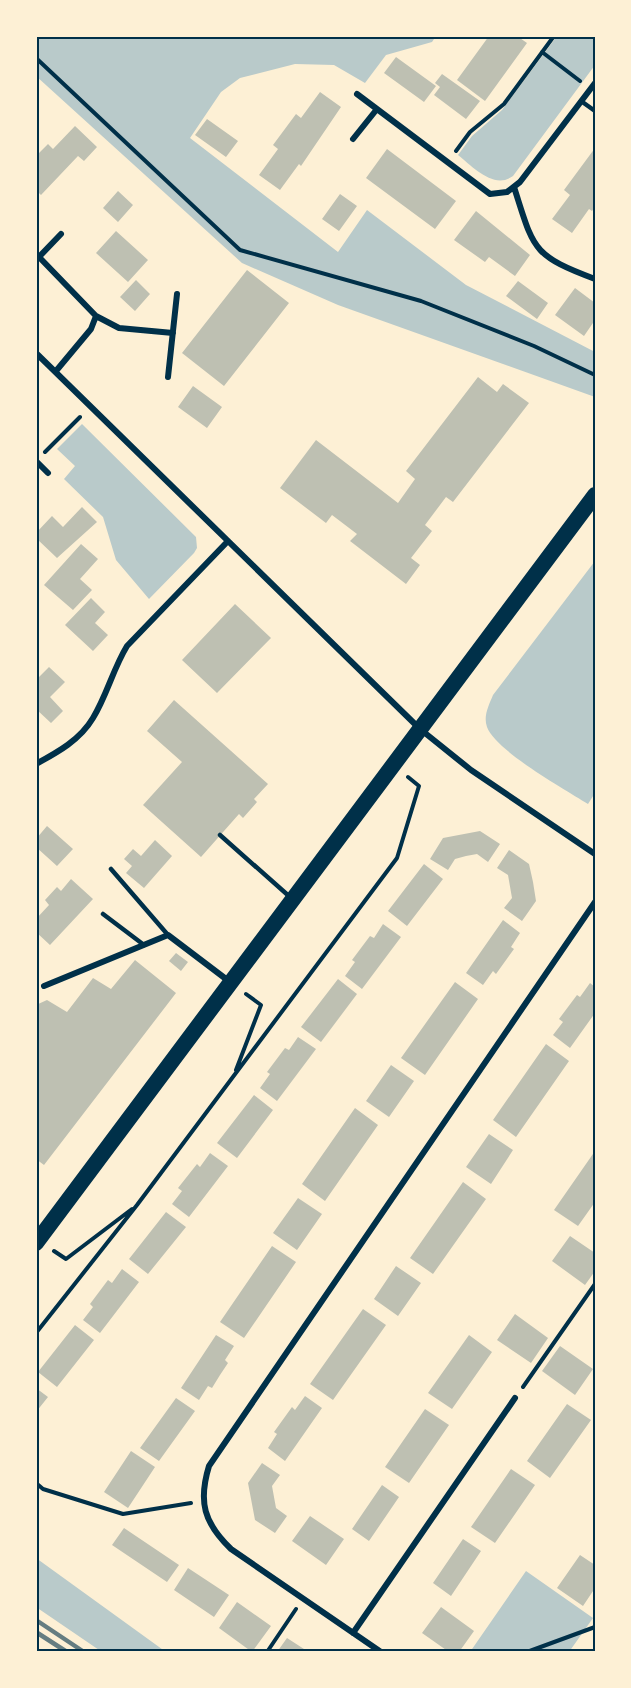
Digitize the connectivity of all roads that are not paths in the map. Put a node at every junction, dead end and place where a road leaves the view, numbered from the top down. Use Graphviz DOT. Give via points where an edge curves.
graph roads {
  1 [pos="595,82"];
  2 [pos="357,94"];
  3 [pos="581,101"];
  4 [pos="377,109"];
  5 [pos="595,111"];
  6 [pos="353,139"];
  7 [pos="514,187"];
  8 [pos="61,234"];
  9 [pos="37,259"];
  10 [pos="595,279"];
  11 [pos="177,294"];
  12 [pos="96,316"];
  13 [pos="173,333"];
  14 [pos="36,352"];
  15 [pos="56,370"];
  16 [pos="168,377"];
  17 [pos="36,461"];
  18 [pos="48,472"];
  19 [pos="595,495"];
  20 [pos="228,541"];
  21 [pos="420,729"];
  22 [pos="36,764"];
  23 [pos="220,836"];
  24 [pos="595,854"];
  25 [pos="111,869"];
  26 [pos="293,899"];
  27 [pos="595,902"];
  28 [pos="102,914"];
  29 [pos="168,935"];
  30 [pos="144,945"];
  31 [pos="230,982"];
  32 [pos="44,986"];
  33 [pos="38,1242"];
  34 [pos="515,1398"];
  35 [pos="353,1633"];
  36 [pos="381,1652"];
  1 -- 3 [label="street"];
  2 -- 4 [label="street"];
  3 -- 5 [label="lane"];
  3 -- 7 [label="street"];
  4 -- 6 [label="street"];
  4 -- 7 [label="street" via="490,194"];
  7 -- 10 [label="street" via="532,243 547,257"];
  8 -- 9 [label="street"];
  9 -- 12 [label="street"];
  11 -- 13 [label="street"];
  12 -- 13 [label="street" via="119,328"];
  12 -- 15 [label="street" via="91,329"];
  13 -- 16 [label="street"];
  14 -- 15 [label="street"];
  15 -- 20 [label="street"];
  17 -- 18 [label="street"];
  19 -- 21 [label="highway"];
  20 -- 21 [label="street"];
  20 -- 22 [label="street" via="127,646 82,733"];
  21 -- 24 [label="street" via="471,770"];
  21 -- 26 [label="highway"];
  23 -- 26 [label="lane"];
  25 -- 29 [label="lane"];
  26 -- 31 [label="highway"];
  27 -- 35 [label="street" via="209,1466 203,1501 207,1522 218,1537"];
  28 -- 30 [label="lane"];
  29 -- 30 [label="street"];
  29 -- 31 [label="street"];
  30 -- 32 [label="street"];
  31 -- 33 [label="highway"];
  34 -- 35 [label="street"];
  35 -- 36 [label="street"];
}
